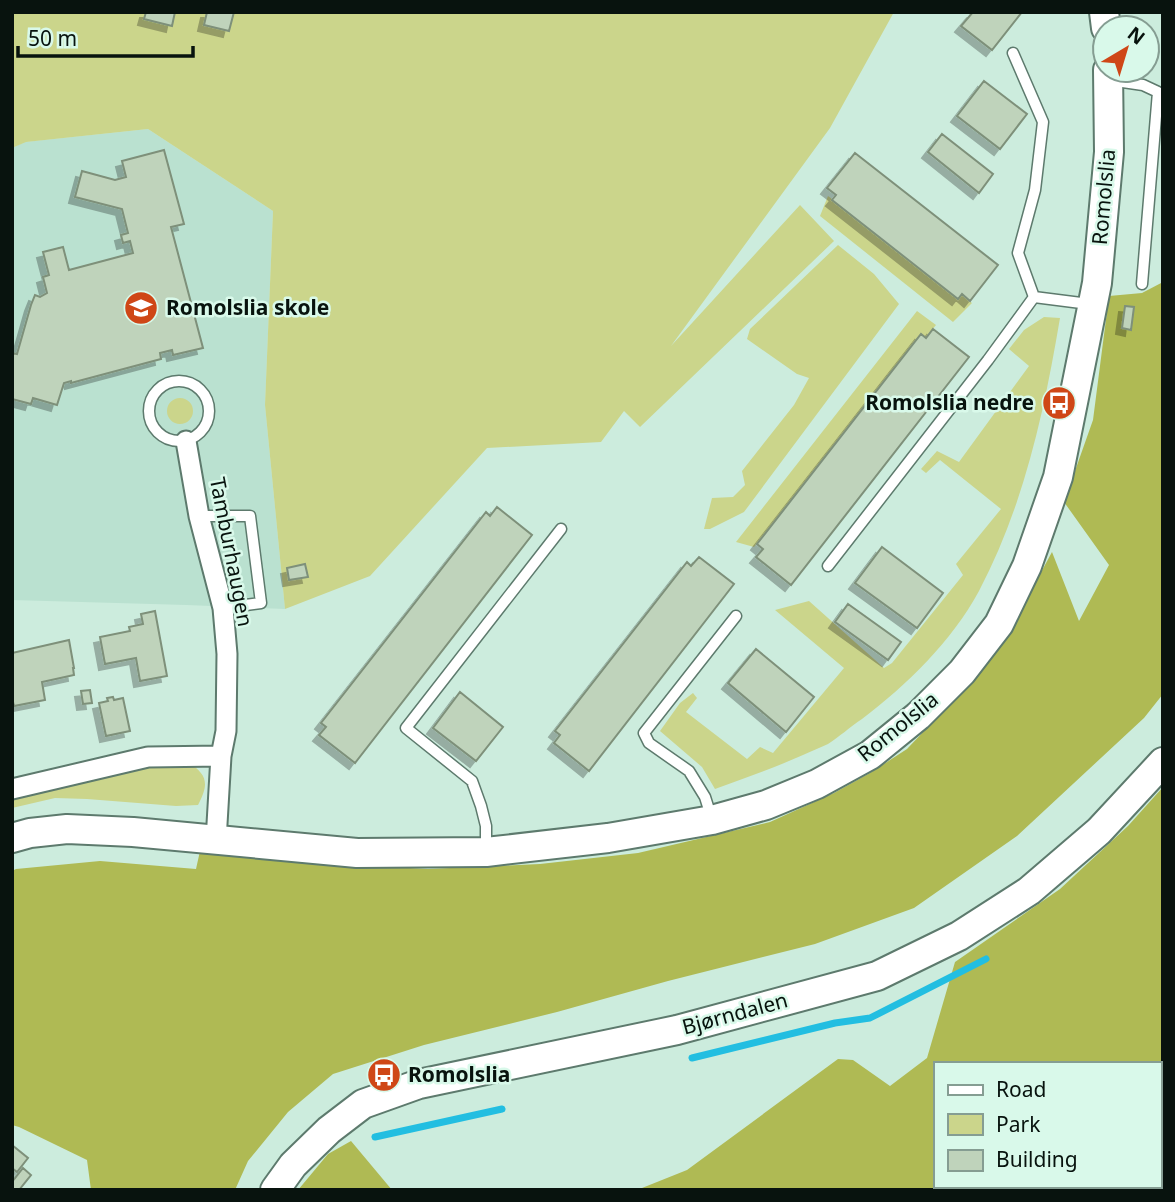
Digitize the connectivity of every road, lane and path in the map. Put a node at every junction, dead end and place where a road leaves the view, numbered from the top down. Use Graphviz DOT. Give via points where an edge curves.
graph roads {
  1 [pos="1013,53"];
  2 [pos="1108,84"];
  3 [pos="1140,84"];
  4 [pos="1160,92"];
  5 [pos="1142,284"];
  6 [pos="1034,297"];
  7 [pos="1093,304"];
  8 [pos="186,440"];
  9 [pos="199,516"];
  10 [pos="561,529"];
  11 [pos="828,566"];
  12 [pos="223,608"];
  13 [pos="736,616"];
  14 [pos="221,756"];
  15 [pos="1163,762"];
  16 [pos="12,789"];
  17 [pos="712,820"];
  18 [pos="12,838"];
  19 [pos="216,841"];
  20 [pos="486,852"];
  21 [pos="275,1190"];
  1 -- 6 [label="lane" via="1043,122 1035,190 1018,253"];
  2 -- 7 [label="street, Romolslia" via="1109,152"];
  3 -- 4 [label="lane, Romolslia"];
  4 -- 5 [label="lane, Romolslia"];
  6 -- 7 [label="lane"];
  6 -- 11 [label="lane"];
  7 -- 17 [label="street, Romolslia" via="1058,477 1027,566 999,624 918,716 870,755 804,790"];
  8 -- 8 [label="lane" via="201,432 209,416 207,399 196,386 180,380 163,385 151,398 148,415 155,430 169,440"];
  8 -- 9 [label="street, Tamburhaugen"];
  9 -- 12 [label="street, Tamburhaugen"];
  9 -- 12 [label="lane" via="250,516 261,603"];
  10 -- 20 [label="lane" via="406,728 472,781 486,826"];
  12 -- 14 [label="street, Tamburhaugen" via="226,731"];
  13 -- 17 [label="lane" via="644,733 649,743 689,771"];
  14 -- 16 [label="street" via="148,757"];
  14 -- 19 [label="street, Tamburhaugen"];
  15 -- 21 [label="street, Bjørndalen" via="1099,831 1029,891 959,936 877,976 677,1030 419,1084 363,1104 293,1165"];
  17 -- 20 [label="street, Romolslia"];
  18 -- 19 [label="street, Romolslia" via="67,830"];
  19 -- 20 [label="street, Romolslia" via="357,853"];
}
